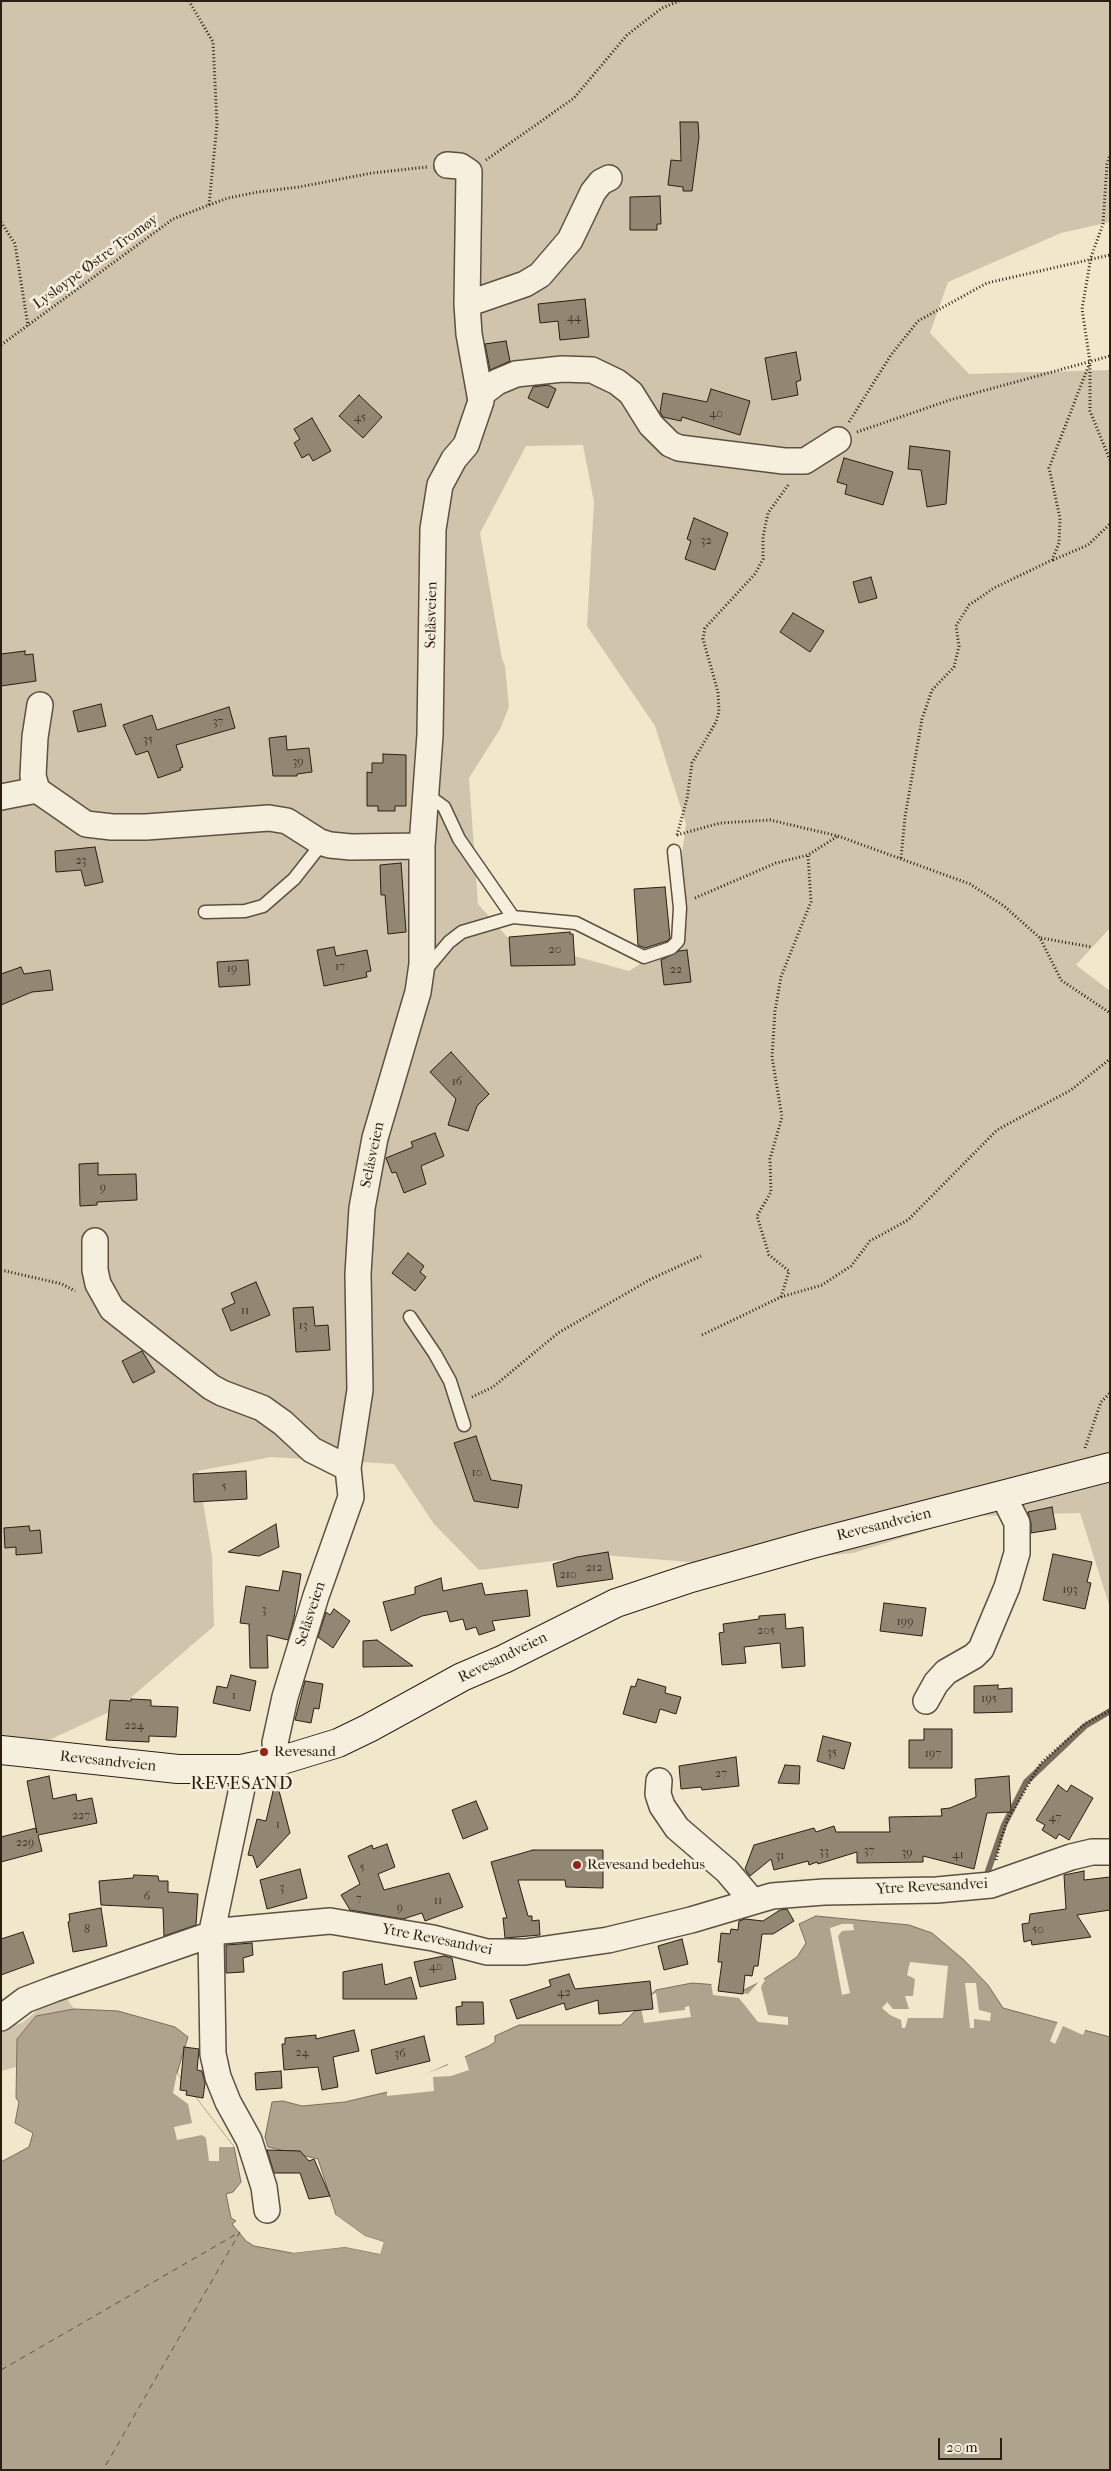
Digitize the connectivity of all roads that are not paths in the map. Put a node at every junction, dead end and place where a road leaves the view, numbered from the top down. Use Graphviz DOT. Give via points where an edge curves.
graph roads {
  1 [pos="458,168"];
  2 [pos="609,178"];
  3 [pos="467,304"];
  4 [pos="480,394"];
  5 [pos="838,440"];
  6 [pos="40,705"];
  7 [pos="37,790"];
  8 [pos="426,794"];
  9 [pos="1,797"];
  10 [pos="320,842"];
  11 [pos="422,846"];
  12 [pos="674,851"];
  13 [pos="205,912"];
  14 [pos="514,917"];
  15 [pos="420,976"];
  16 [pos="96,1241"];
  17 [pos="410,1317"];
  18 [pos="464,1425"];
  19 [pos="1110,1467"];
  20 [pos="348,1468"];
  21 [pos="1003,1495"];
  22 [pos="926,1701"];
  23 [pos="1,1750"];
  24 [pos="279,1761"];
  25 [pos="241,1768"];
  26 [pos="659,1781"];
  27 [pos="1110,1852"];
  28 [pos="750,1902"];
  29 [pos="211,1936"];
  30 [pos="1,2018"];
  31 [pos="267,2210"];
  1 -- 3 [label="street, Selåsveien"];
  2 -- 3 [label="street" via="593,192 570,240 540,275 525,284"];
  3 -- 4 [label="street, Selåsveien"];
  4 -- 5 [label="street" via="516,374 562,369 592,370 618,382 631,393 651,425 670,444 679,448 805,461"];
  4 -- 8 [label="street, Selåsveien" via="481,401 470,435 445,476 437,500 433,529"];
  6 -- 7 [label="street" via="33,776"];
  7 -- 9 [label="street"];
  7 -- 10 [label="street" via="86,824 146,827 269,818 287,821"];
  8 -- 11 [label="street, Selåsveien"];
  8 -- 14 [label="lane" via="444,807 459,839"];
  10 -- 11 [label="street" via="351,847"];
  10 -- 13 [label="lane" via="294,880 263,906 245,911"];
  11 -- 15 [label="street, Selåsveien"];
  12 -- 14 [label="lane" via="680,908 676,944 671,948 648,957 576,923"];
  14 -- 15 [label="lane" via="462,932 448,942"];
  15 -- 20 [label="street, Selåsveien" via="375,1138 362,1208 358,1274 360,1390"];
  16 -- 20 [label="street" via="98,1284 112,1309 211,1387 262,1408 312,1450"];
  17 -- 18 [label="lane" via="450,1381"];
  19 -- 21 [label="main road, Revesandveien"];
  20 -- 24 [label="street, Selåsveien" via="351,1497 316,1596 286,1697 275,1743"];
  21 -- 22 [label="street" via="1017,1523 1017,1553 1007,1587 981,1649 946,1672"];
  21 -- 24 [label="main road, Revesandveien" via="718,1570 616,1603 462,1677 338,1743"];
  23 -- 25 [label="main road, Revesandveien" via="131,1765"];
  24 -- 25 [label="main road, Revesandveien"];
  25 -- 29 [label="street" via="242,1788"];
  26 -- 28 [label="street" via="658,1794 662,1806 677,1828 727,1871"];
  27 -- 28 [label="street, Ytre Revesandvei" via="1092,1852 996,1883 937,1890 772,1896"];
  28 -- 29 [label="street, Ytre Revesandvei" via="608,1940 525,1952 487,1952 433,1938 330,1921 247,1927"];
  29 -- 30 [label="street, Ytre Revesandvei" via="25,2000"];
  29 -- 31 [label="street" via="213,2054 218,2077 250,2140 264,2187"];
}
